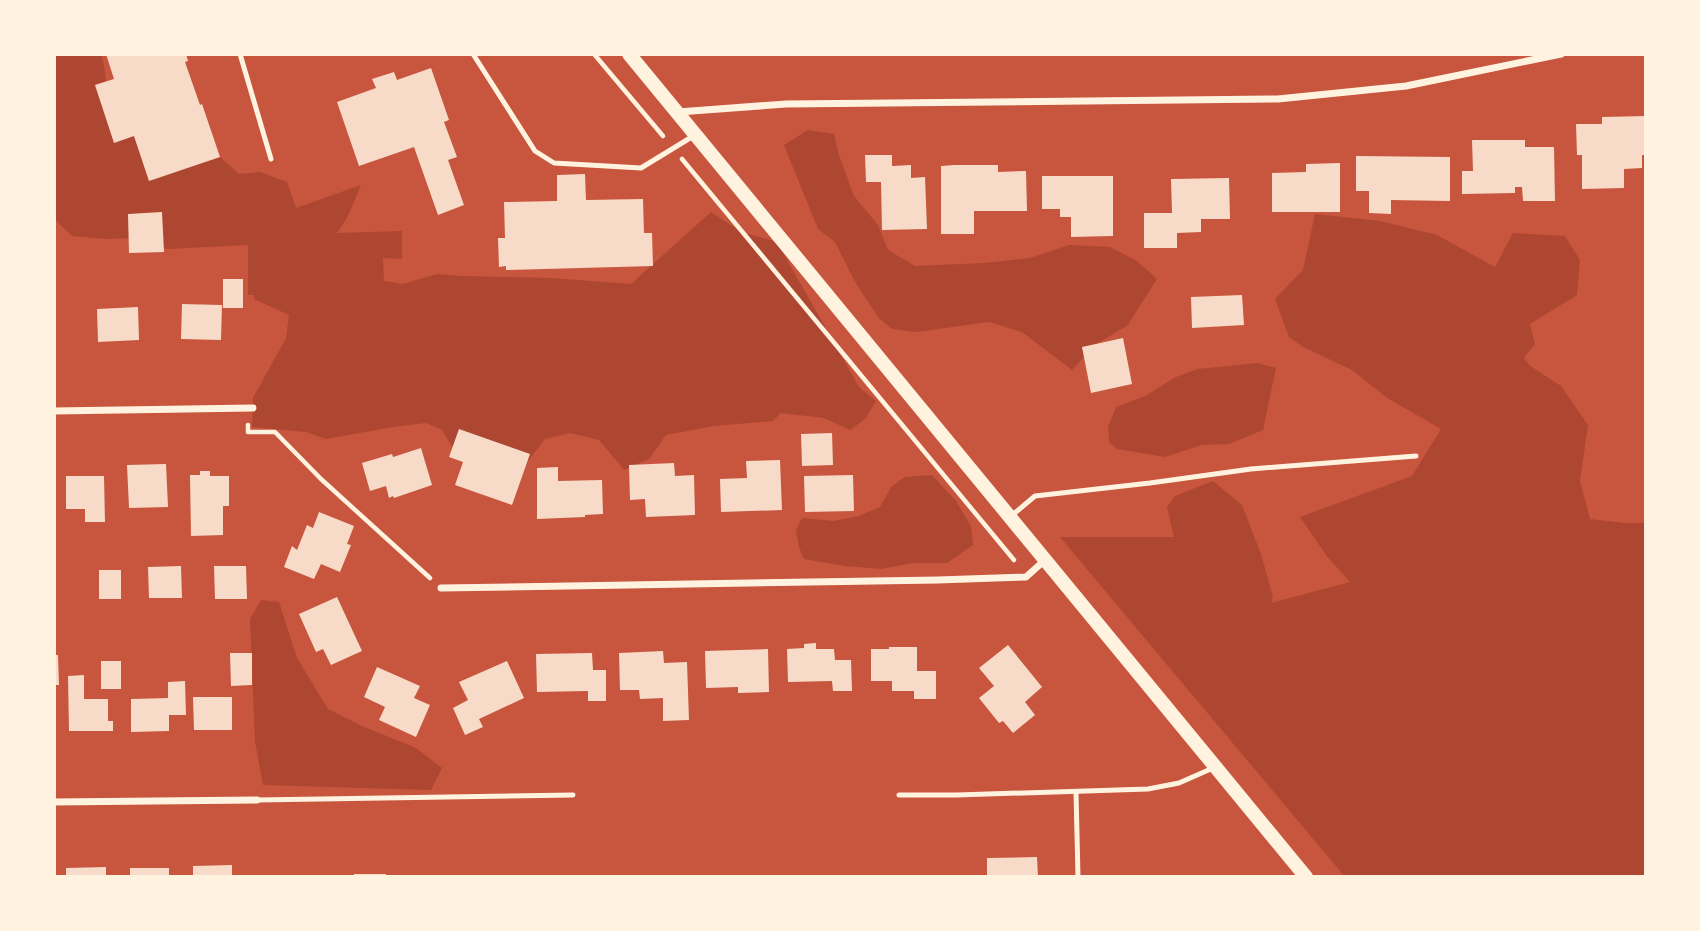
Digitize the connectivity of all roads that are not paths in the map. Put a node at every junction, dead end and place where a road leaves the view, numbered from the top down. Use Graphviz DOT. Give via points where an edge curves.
graph roads {
  1 [pos="240,54"];
  2 [pos="474,54"];
  3 [pos="629,54"];
  4 [pos="1561,54"];
  5 [pos="677,112"];
  6 [pos="695,135"];
  7 [pos="271,159"];
  8 [pos="250,408"];
  9 [pos="54,411"];
  10 [pos="1416,456"];
  11 [pos="1010,518"];
  12 [pos="1045,560"];
  13 [pos="441,588"];
  14 [pos="1216,766"];
  15 [pos="1076,792"];
  16 [pos="573,795"];
  17 [pos="899,795"];
  18 [pos="257,800"];
  19 [pos="54,802"];
  20 [pos="1078,877"];
  21 [pos="1306,877"];
  1 -- 7 [label="lane"];
  2 -- 6 [label="lane" via="535,151 554,163 641,168"];
  3 -- 5 [label="main road"];
  4 -- 5 [label="street" via="1403,87 1278,99 786,104"];
  5 -- 6 [label="main road"];
  6 -- 11 [label="main road"];
  8 -- 9 [label="street"];
  10 -- 11 [label="lane" via="1251,469 1035,496"];
  11 -- 12 [label="main road"];
  12 -- 13 [label="street" via="1026,577"];
  12 -- 14 [label="main road"];
  14 -- 15 [label="lane" via="1179,783 1148,789"];
  14 -- 21 [label="main road"];
  15 -- 17 [label="lane"];
  15 -- 20 [label="lane"];
  16 -- 18 [label="lane"];
  18 -- 19 [label="street"];
}
